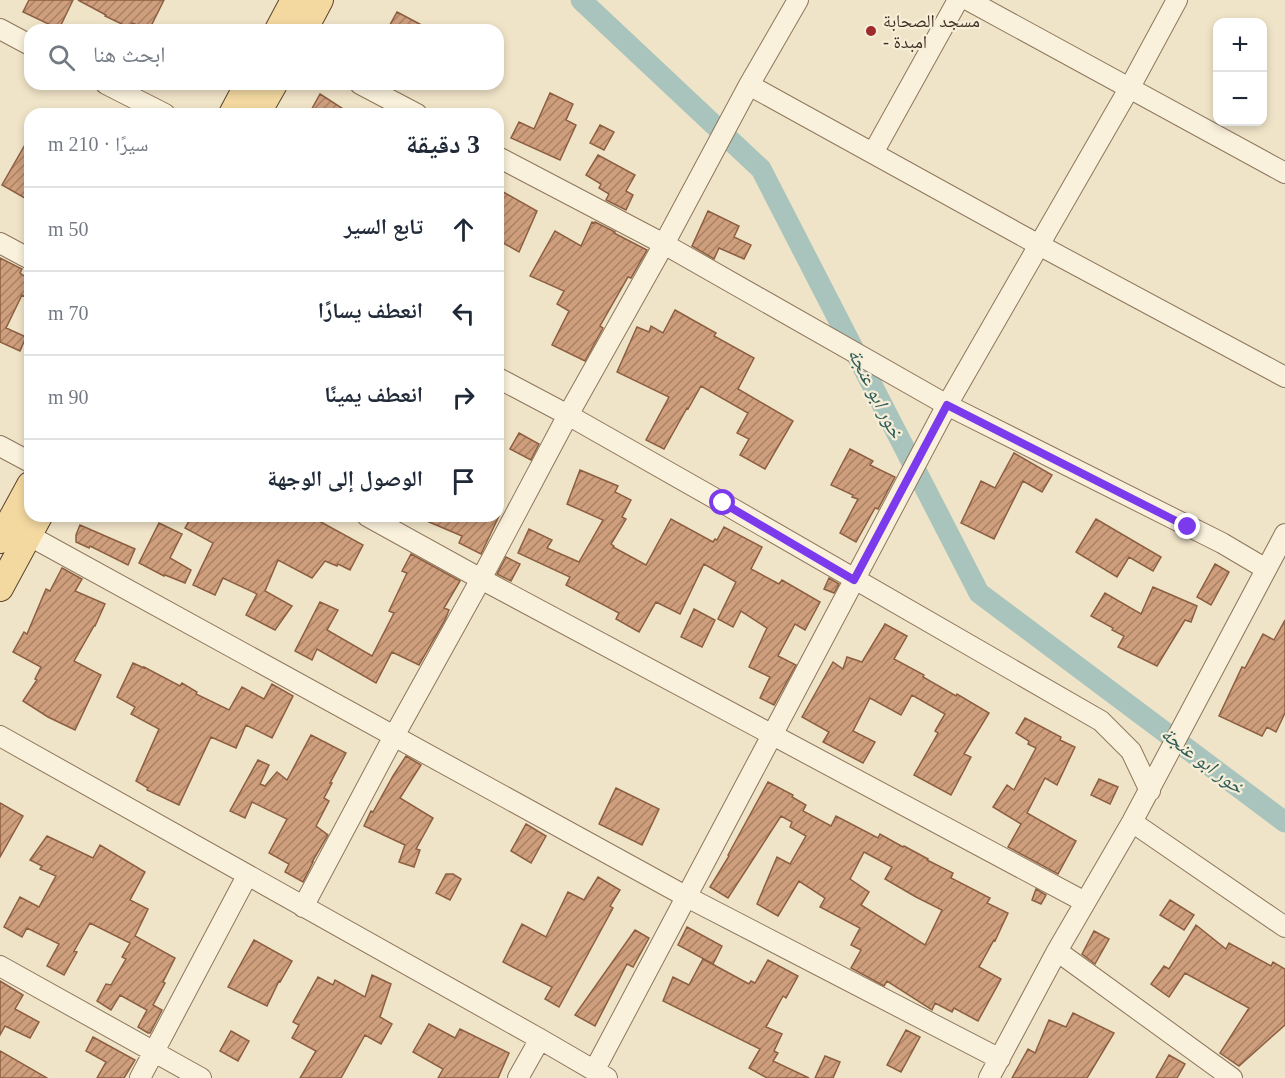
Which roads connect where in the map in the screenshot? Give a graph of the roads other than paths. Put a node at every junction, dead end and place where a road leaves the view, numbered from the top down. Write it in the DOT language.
graph roads {
  1 [pos="294,0"];
  2 [pos="320,0"];
  3 [pos="798,0"];
  4 [pos="958,0"];
  5 [pos="968,0"];
  6 [pos="1177,0"];
  7 [pos="281,24"];
  8 [pos="307,24"];
  9 [pos="0,29"];
  10 [pos="24,42"];
  11 [pos="749,85"];
  12 [pos="1130,87"];
  13 [pos="118,90"];
  14 [pos="245,90"];
  15 [pos="271,90"];
  16 [pos="371,90"];
  17 [pos="153,108"];
  18 [pos="235,108"];
  19 [pos="261,108"];
  20 [pos="406,108"];
  21 [pos="873,153"];
  22 [pos="504,160"];
  23 [pos="1285,173"];
  24 [pos="0,243"];
  25 [pos="664,244"];
  26 [pos="1039,245"];
  27 [pos="24,256"];
  28 [pos="1285,377"];
  29 [pos="504,381"];
  30 [pos="947,405"];
  31 [pos="568,416"];
  32 [pos="0,446"];
  33 [pos="24,459"];
  34 [pos="24,495"];
  35 [pos="378,522"];
  36 [pos="33,525"];
  37 [pos="1285,534"];
  38 [pos="0,540"];
  39 [pos="1275,562"];
  40 [pos="481,579"];
  41 [pos="854,580"];
  42 [pos="0,588"];
  43 [pos="772,735"];
  44 [pos="0,736"];
  45 [pos="394,736"];
  46 [pos="1153,785"];
  47 [pos="1132,822"];
  48 [pos="247,876"];
  49 [pos="687,897"];
  50 [pos="1085,902"];
  51 [pos="303,907"];
  52 [pos="1285,927"];
  53 [pos="1057,951"];
  54 [pos="0,966"];
  55 [pos="540,1039"];
  56 [pos="155,1052"];
  57 [pos="995,1072"];
  58 [pos="600,1075"];
  59 [pos="140,1078"];
  60 [pos="201,1078"];
  61 [pos="518,1078"];
  62 [pos="1232,1078"];
  1 -- 7 [label="main road"];
  2 -- 8 [label="main road"];
  3 -- 11 [label="street"];
  4 -- 21 [label="street"];
  5 -- 12 [label="street"];
  6 -- 12 [label="street"];
  9 -- 10 [label="street"];
  11 -- 21 [label="street"];
  11 -- 25 [label="street"];
  12 -- 23 [label="street"];
  12 -- 26 [label="street"];
  13 -- 17 [label="street"];
  14 -- 18 [label="main road"];
  15 -- 19 [label="main road"];
  16 -- 20 [label="street"];
  21 -- 26 [label="street"];
  22 -- 25 [label="street"];
  24 -- 27 [label="street"];
  25 -- 30 [label="street"];
  25 -- 31 [label="street"];
  26 -- 28 [label="street"];
  26 -- 30 [label="street"];
  29 -- 31 [label="street"];
  30 -- 39 [label="street"];
  30 -- 41 [label="street"];
  31 -- 40 [label="street"];
  31 -- 41 [label="street"];
  32 -- 33 [label="street"];
  34 -- 38 [label="main road"];
  35 -- 40 [label="street"];
  36 -- 42 [label="main road"];
  36 -- 45 [label="street"];
  37 -- 39 [label="street"];
  39 -- 46 [label="street"];
  40 -- 43 [label="street"];
  40 -- 45 [label="street"];
  41 -- 43 [label="street"];
  41 -- 46 [label="street"];
  43 -- 49 [label="street"];
  43 -- 50 [label="street"];
  44 -- 48 [label="street"];
  45 -- 49 [label="street"];
  45 -- 51 [label="street"];
  46 -- 47 [label="street"];
  47 -- 50 [label="street"];
  47 -- 52 [label="street"];
  48 -- 51 [label="street"];
  48 -- 56 [label="street"];
  49 -- 57 [label="street"];
  49 -- 58 [label="street"];
  50 -- 53 [label="street"];
  51 -- 55 [label="street"];
  53 -- 57 [label="street"];
  53 -- 62 [label="street"];
  54 -- 56 [label="street"];
  55 -- 58 [label="street"];
  55 -- 61 [label="street"];
  56 -- 59 [label="street"];
  56 -- 60 [label="street"];
}
